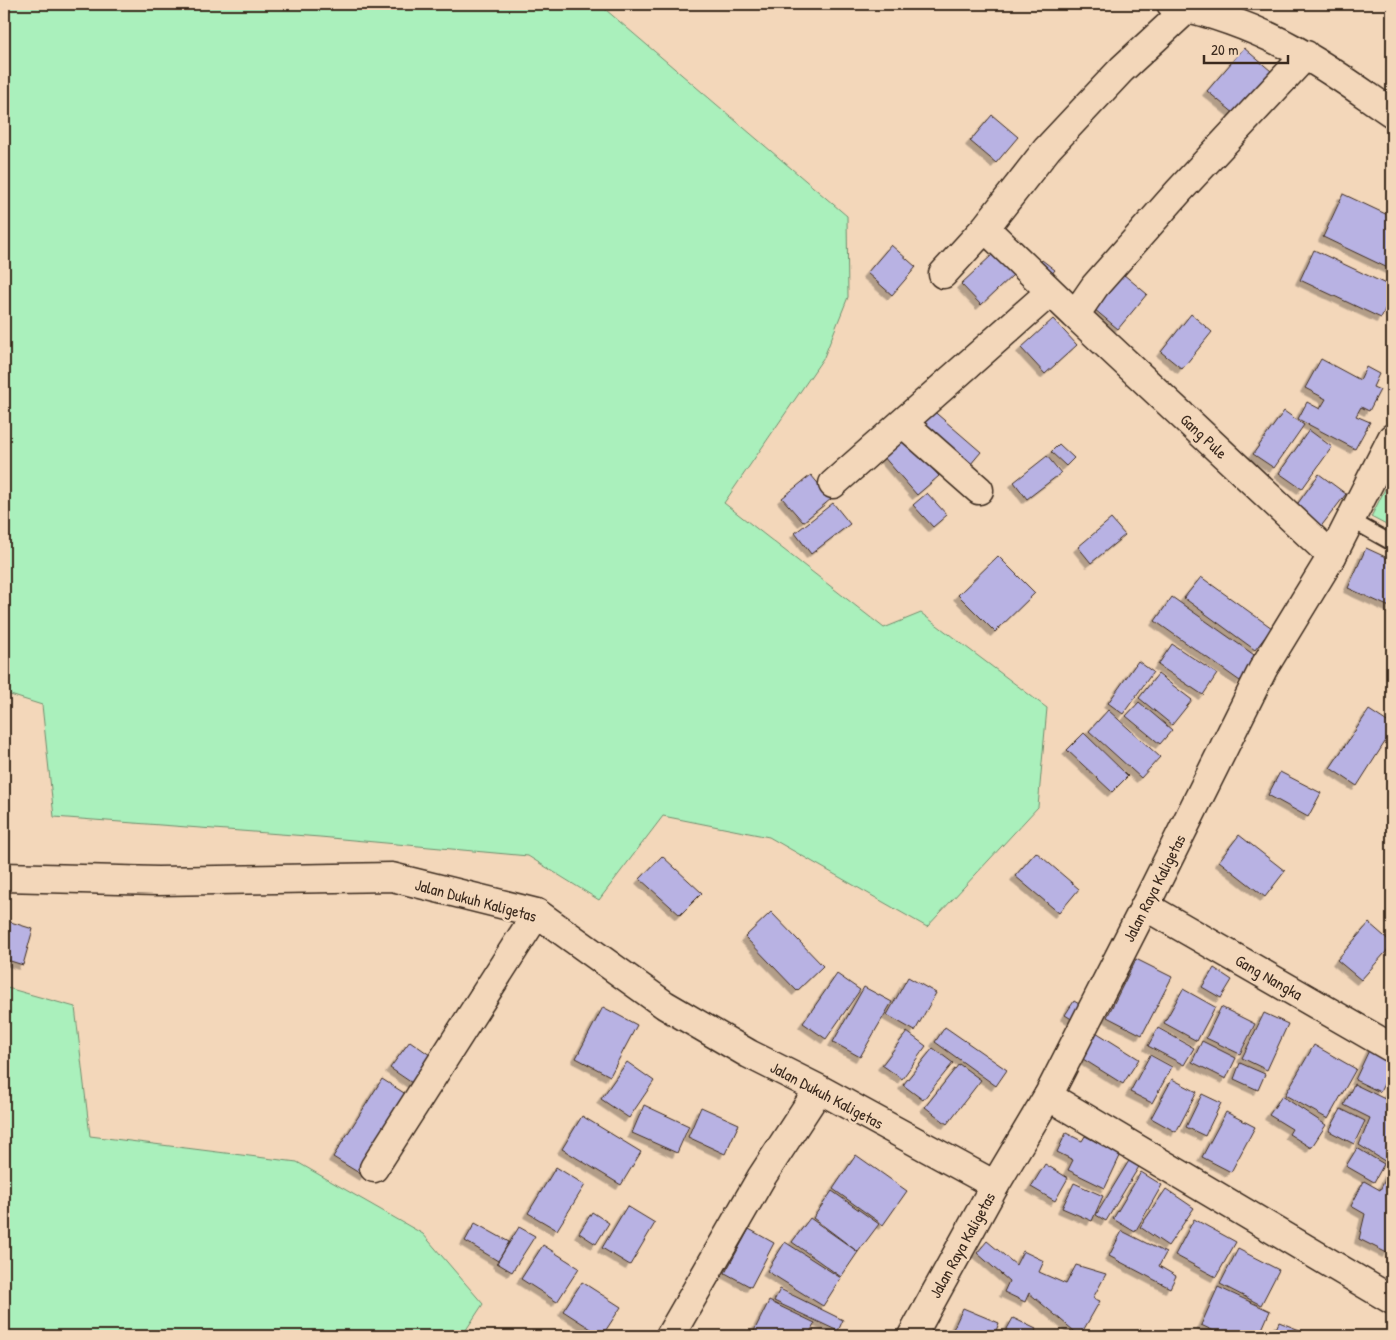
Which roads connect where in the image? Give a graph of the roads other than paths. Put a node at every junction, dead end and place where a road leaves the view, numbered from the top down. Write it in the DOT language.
graph roads {
  1 [pos="1178,6"];
  2 [pos="1306,56"];
  3 [pos="1392,113"];
  4 [pos="985,228"];
  5 [pos="943,274"];
  6 [pos="1050,292"];
  7 [pos="1075,315"];
  8 [pos="902,423"];
  9 [pos="1392,438"];
  10 [pos="833,484"];
  11 [pos="979,490"];
  12 [pos="1351,520"];
  13 [pos="1392,543"];
  14 [pos="1332,556"];
  15 [pos="4,877"];
  16 [pos="1146,906"];
  17 [pos="537,913"];
  18 [pos="1392,1048"];
  19 [pos="819,1089"];
  20 [pos="1048,1096"];
  21 [pos="374,1168"];
  22 [pos="995,1185"];
  23 [pos="1392,1300"];
  24 [pos="670,1336"];
  25 [pos="912,1336"];
  1 -- 2 [label="street"];
  1 -- 4 [label="street"];
  2 -- 3 [label="street"];
  2 -- 7 [label="street"];
  4 -- 5 [label="street"];
  4 -- 6 [label="street, Gang Pule"];
  6 -- 7 [label="street, Gang Pule"];
  6 -- 8 [label="street"];
  7 -- 14 [label="street, Gang Pule"];
  8 -- 10 [label="street"];
  8 -- 11 [label="street"];
  9 -- 12 [label="street, Jalan Raya Kaligetas"];
  12 -- 13 [label="lane"];
  12 -- 14 [label="street, Jalan Raya Kaligetas"];
  14 -- 16 [label="street, Jalan Raya Kaligetas"];
  15 -- 17 [label="street, Jalan Dukuh Kaligetas"];
  16 -- 18 [label="street, Gang Nangka"];
  16 -- 20 [label="street, Jalan Raya Kaligetas"];
  17 -- 19 [label="street, Jalan Dukuh Kaligetas"];
  17 -- 21 [label="street"];
  19 -- 22 [label="street, Jalan Dukuh Kaligetas"];
  19 -- 24 [label="street"];
  20 -- 22 [label="street, Jalan Raya Kaligetas"];
  20 -- 23 [label="street"];
  22 -- 25 [label="street, Jalan Raya Kaligetas"];
}
